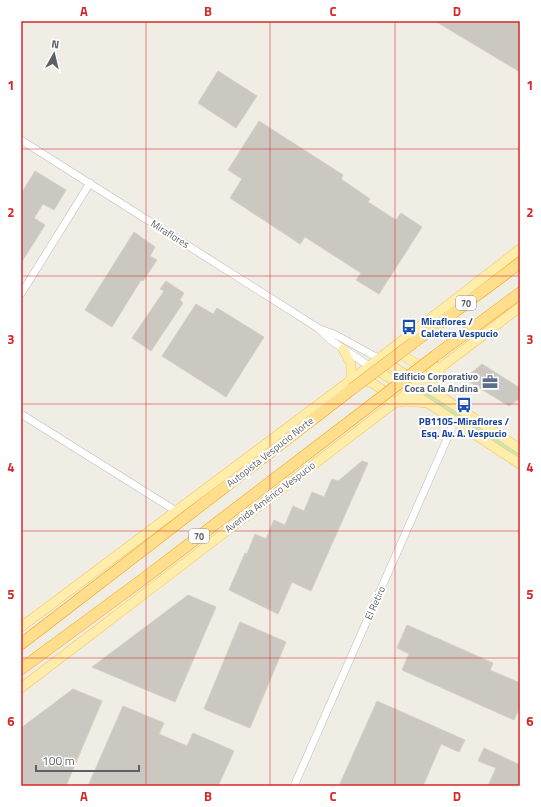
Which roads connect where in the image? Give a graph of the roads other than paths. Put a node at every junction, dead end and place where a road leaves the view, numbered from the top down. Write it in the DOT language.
graph roads {
  1 [pos="21,140"];
  2 [pos="90,183"];
  3 [pos="520,249"];
  4 [pos="520,263"];
  5 [pos="520,292"];
  6 [pos="21,294"];
  7 [pos="520,307"];
  8 [pos="318,328"];
  9 [pos="397,343"];
  10 [pos="343,349"];
  11 [pos="378,358"];
  12 [pos="369,366"];
  13 [pos="440,367"];
  14 [pos="419,383"];
  15 [pos="352,384"];
  16 [pos="409,390"];
  17 [pos="442,397"];
  18 [pos="392,403"];
  19 [pos="430,403"];
  20 [pos="21,414"];
  21 [pos="455,421"];
  22 [pos="520,449"];
  23 [pos="520,464"];
  24 [pos="176,511"];
  25 [pos="21,627"];
  26 [pos="21,644"];
  27 [pos="21,669"];
  28 [pos="21,688"];
  29 [pos="294,786"];
  1 -- 2 [label="street, Miraflores"];
  2 -- 6 [label="street"];
  2 -- 8 [label="street, Miraflores"];
  3 -- 9 [label="main road"];
  4 -- 15 [label="highway, Autopista Vespucio Norte / 70, bridge"];
  5 -- 27 [label="highway, 70, bridge"];
  7 -- 13 [label="main road, Avenida Américo Vespucio"];
  8 -- 10 [label="street, Miraflores"];
  8 -- 11 [label="street, Miraflores"];
  9 -- 11 [label="main road"];
  9 -- 13 [label="main road"];
  10 -- 12 [label="street, Miraflores"];
  10 -- 15 [label="main road"];
  11 -- 12 [label="main road"];
  11 -- 14 [label="main road, Miraflores"];
  12 -- 15 [label="main road"];
  12 -- 16 [label="main road, Miraflores"];
  13 -- 14 [label="main road, Avenida Américo Vespucio"];
  13 -- 17 [label="main road"];
  14 -- 16 [label="main road, Avenida Américo Vespucio"];
  14 -- 17 [label="main road, Miraflores"];
  15 -- 18 [label="main road"];
  15 -- 24 [label="main road"];
  15 -- 26 [label="highway, Autopista Vespucio Norte / 70"];
  16 -- 18 [label="main road, Avenida Américo Vespucio"];
  16 -- 19 [label="main road, Miraflores"];
  17 -- 22 [label="main road, Miraflores"];
  18 -- 19 [label="main road"];
  18 -- 28 [label="main road, Avenida Américo Vespucio"];
  19 -- 21 [label="main road, Miraflores"];
  20 -- 24 [label="street"];
  21 -- 23 [label="main road, Miraflores"];
  21 -- 29 [label="street, El Retiro"];
  24 -- 25 [label="main road"];
}
